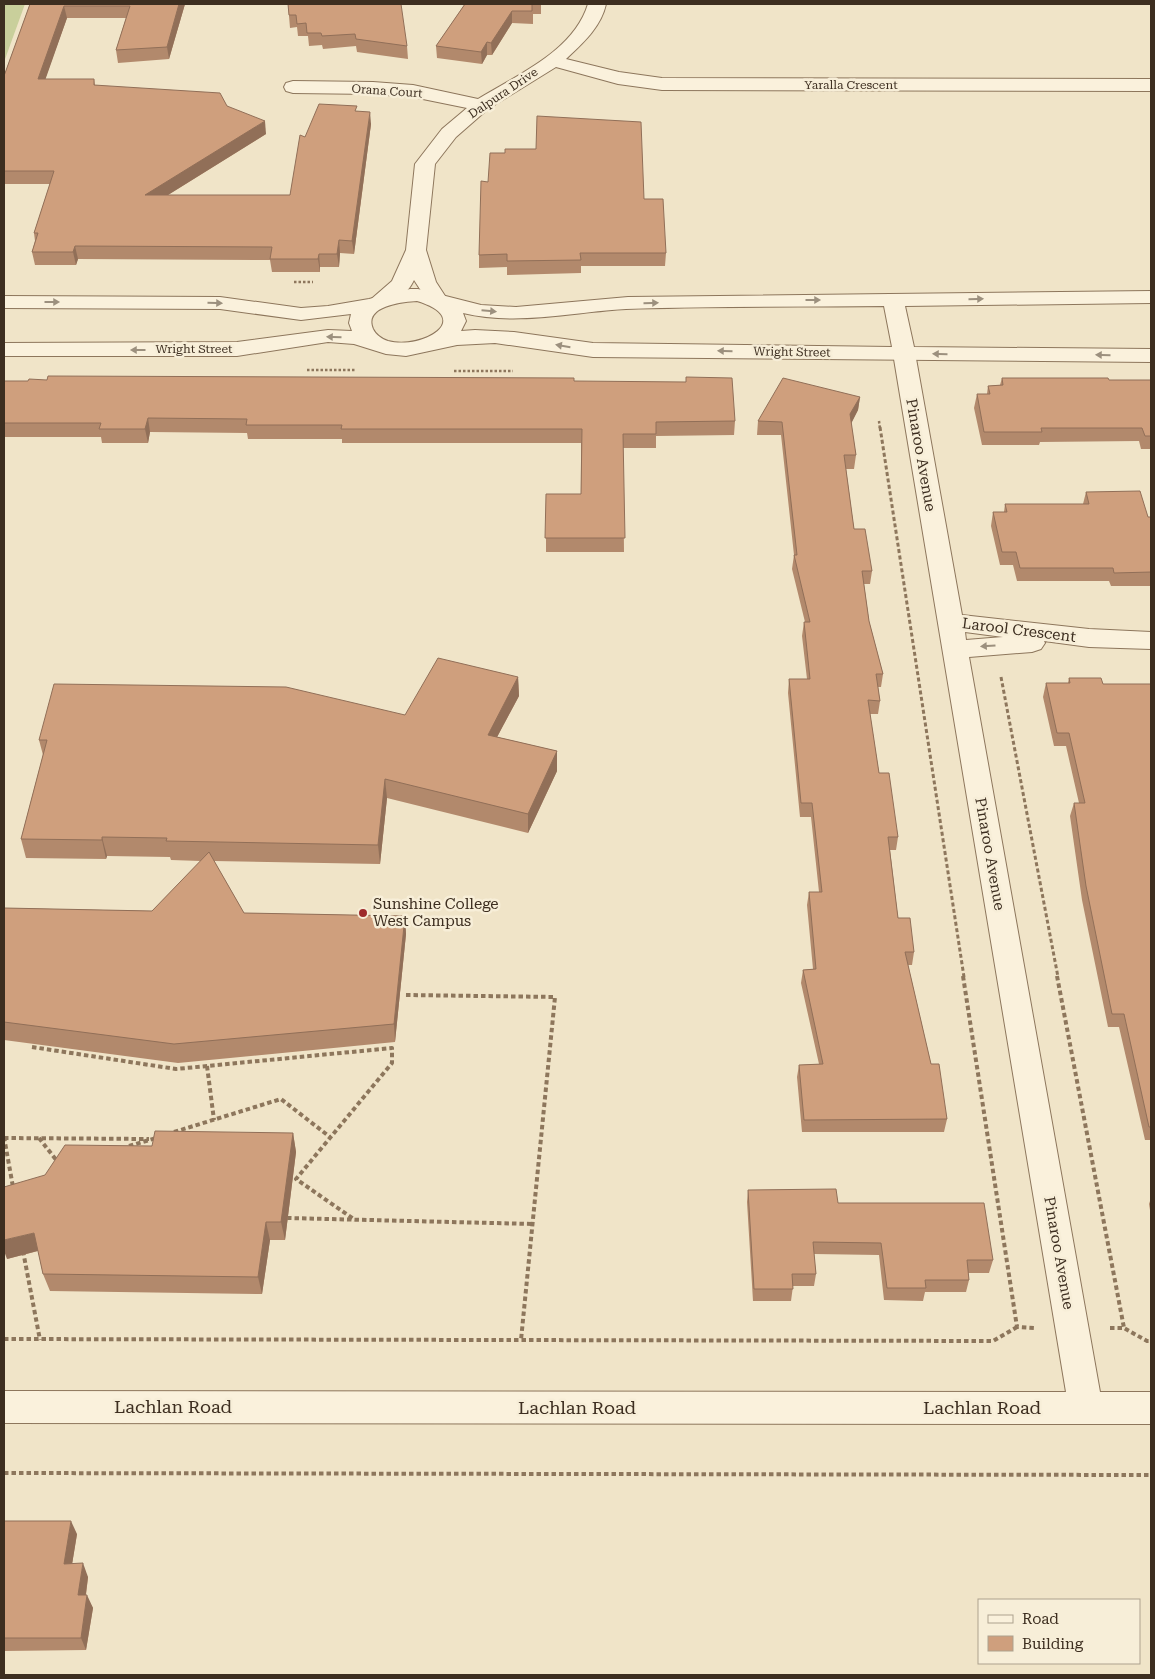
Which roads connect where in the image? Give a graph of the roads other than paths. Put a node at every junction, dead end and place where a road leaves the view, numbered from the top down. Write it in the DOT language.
graph roads {
  1 [pos="597,4"];
  2 [pos="553,61"];
  3 [pos="1151,85"];
  4 [pos="293,87"];
  5 [pos="481,105"];
  6 [pos="416,250"];
  7 [pos="1151,297"];
  8 [pos="438,300"];
  9 [pos="893,300"];
  10 [pos="4,302"];
  11 [pos="378,302"];
  12 [pos="436,344"];
  13 [pos="382,346"];
  14 [pos="4,350"];
  15 [pos="904,353"];
  16 [pos="1151,356"];
  17 [pos="952,635"];
  18 [pos="1089,638"];
  19 [pos="1151,640"];
  20 [pos="4,1407"];
  21 [pos="1086,1408"];
  22 [pos="1151,1408"];
  1 -- 2 [label="street, Dalpura Drive"];
  2 -- 3 [label="street, Yaralla Crescent"];
  2 -- 5 [label="street, Dalpura Drive"];
  4 -- 5 [label="street, Orana Court"];
  5 -- 6 [label="street, Dalpura Drive"];
  6 -- 8 [label="street, Dalpura Drive"];
  6 -- 11 [label="street, Dalpura Drive"];
  9 -- 7 [label="street, one-way"];
  8 -- 9 [label="street, one-way"];
  8 -- 11 [label="street"];
  8 -- 12 [label="street"];
  9 -- 15 [label="street, Pinaroo Avenue"];
  10 -- 11 [label="street, one-way"];
  11 -- 13 [label="street"];
  12 -- 13 [label="street"];
  15 -- 12 [label="street, Wright Street, one-way"];
  13 -- 14 [label="street, Wright Street, one-way"];
  16 -- 15 [label="street, Wright Street, one-way"];
  15 -- 17 [label="street, Pinaroo Avenue"];
  17 -- 18 [label="street, Larool Crescent"];
  18 -- 17 [label="street, Larool Crescent, one-way"];
  17 -- 21 [label="street, Pinaroo Avenue"];
  18 -- 19 [label="street, Larool Crescent"];
  20 -- 21 [label="street, Lachlan Road"];
  21 -- 22 [label="street, Lachlan Road"];
}
